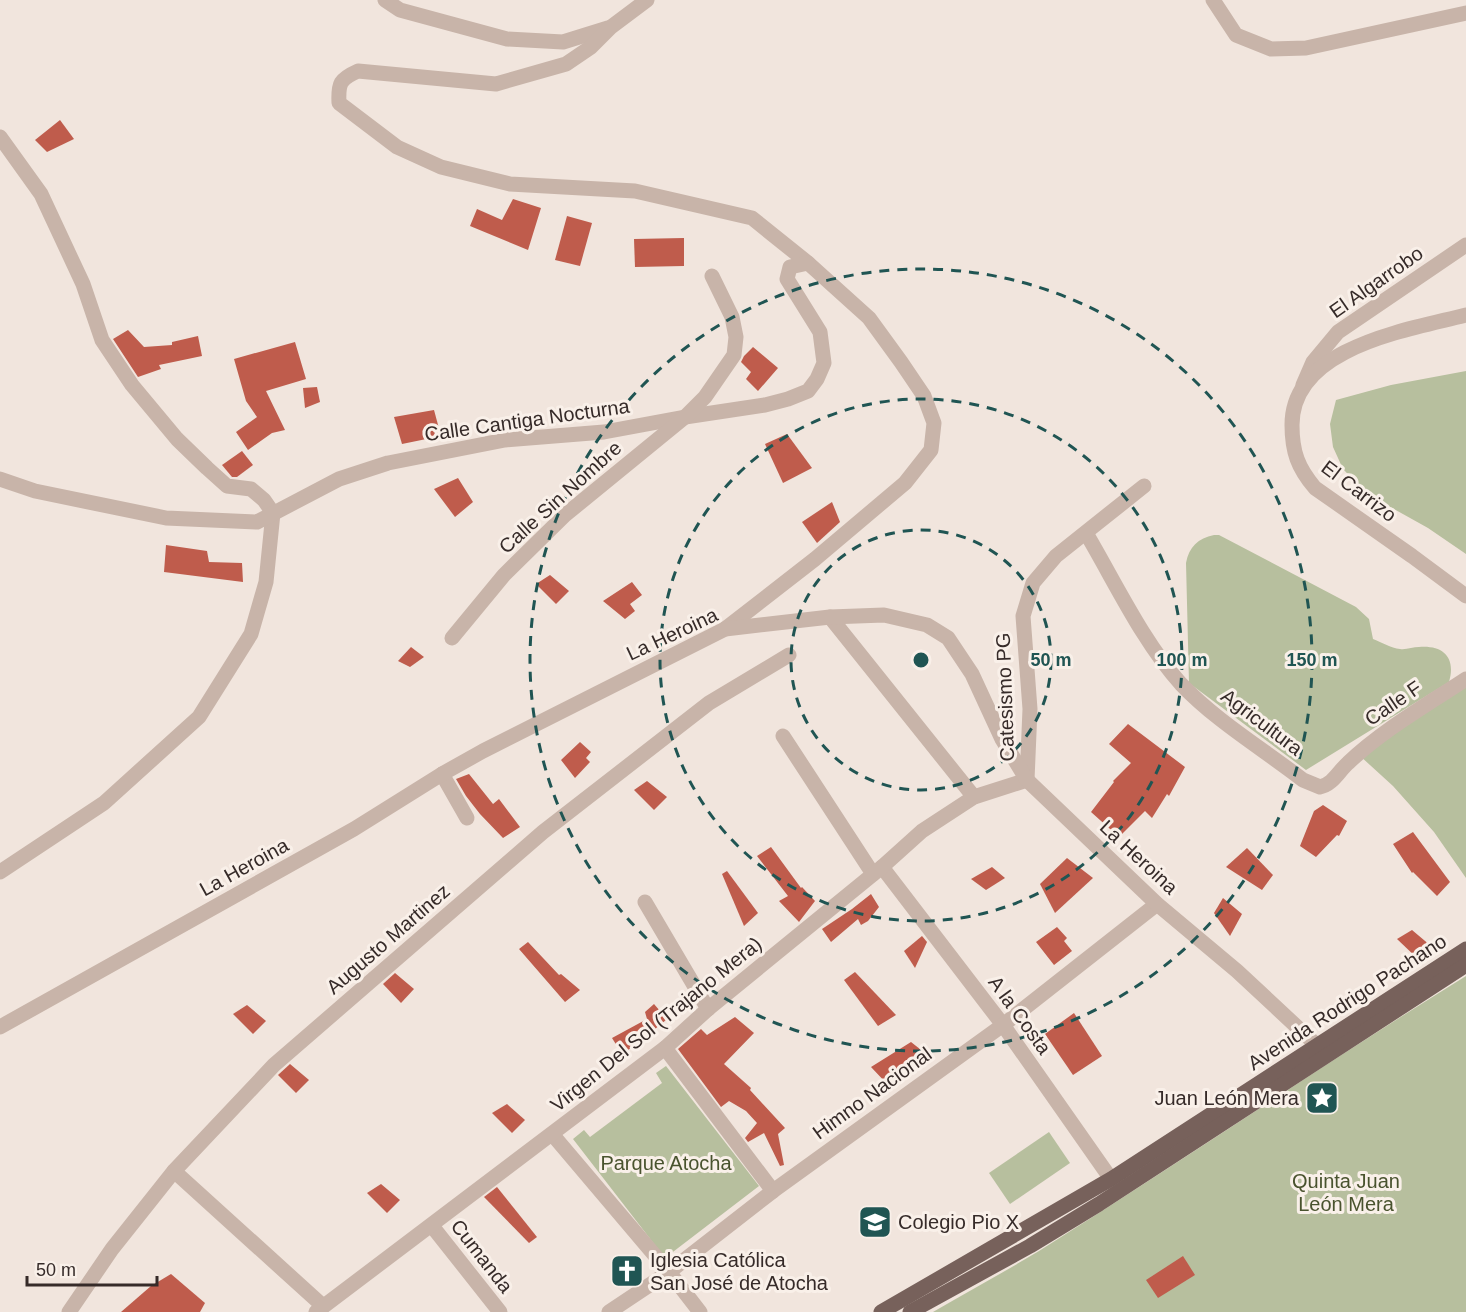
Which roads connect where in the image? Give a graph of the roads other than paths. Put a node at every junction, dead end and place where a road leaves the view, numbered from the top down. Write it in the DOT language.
graph roads {
  1 [pos="385,0"];
  2 [pos="646,0"];
  3 [pos="1213,0"];
  4 [pos="1466,13"];
  5 [pos="611,27"];
  6 [pos="0,137"];
  7 [pos="1466,245"];
  8 [pos="808,263"];
  9 [pos="712,276"];
  10 [pos="1466,315"];
  11 [pos="1299,392"];
  12 [pos="685,417"];
  13 [pos="0,480"];
  14 [pos="1144,486"];
  15 [pos="273,513"];
  16 [pos="1086,533"];
  17 [pos="1466,596"];
  18 [pos="830,617"];
  19 [pos="725,630"];
  20 [pos="452,638"];
  21 [pos="789,656"];
  22 [pos="1466,679"];
  23 [pos="783,736"];
  24 [pos="1346,765"];
  25 [pos="442,774"];
  26 [pos="1027,780"];
  27 [pos="974,797"];
  28 [pos="467,818"];
  29 [pos="878,870"];
  30 [pos="0,872"];
  31 [pos="645,902"];
  32 [pos="1157,904"];
  33 [pos="1466,950"];
  34 [pos="1466,965"];
  35 [pos="708,1009"];
  36 [pos="1003,1025"];
  37 [pos="0,1027"];
  38 [pos="666,1048"];
  39 [pos="1322,1050"];
  40 [pos="552,1134"];
  41 [pos="174,1171"];
  42 [pos="1115,1185"];
  43 [pos="773,1191"];
  44 [pos="432,1226"];
  45 [pos="669,1272"];
  46 [pos="320,1309"];
  47 [pos="69,1312"];
  48 [pos="500,1312"];
  49 [pos="609,1312"];
  50 [pos="700,1312"];
  51 [pos="881,1312"];
  52 [pos="910,1312"];
  1 -- 5 [label="street"];
  2 -- 5 [label="street"];
  3 -- 4 [label="street"];
  5 -- 8 [label="street"];
  6 -- 15 [label="street"];
  7 -- 11 [label="street, El Algarrobo"];
  8 -- 12 [label="street, Calle Cantiga Nocturna"];
  8 -- 19 [label="street"];
  9 -- 12 [label="street, Calle Sin Nombre"];
  10 -- 11 [label="street, El Carrizo"];
  11 -- 17 [label="street, El Carrizo"];
  12 -- 15 [label="street, Calle Cantiga Nocturna"];
  12 -- 20 [label="street, Calle Sin Nombre"];
  13 -- 15 [label="street, Calle Cantiga Nocturna"];
  14 -- 16 [label="street, Catesismo PG"];
  15 -- 30 [label="street"];
  16 -- 24 [label="street, Agricultura"];
  16 -- 26 [label="street, Catesismo PG"];
  18 -- 19 [label="street, La Heroina"];
  18 -- 26 [label="street, La Heroina"];
  18 -- 27 [label="street"];
  19 -- 25 [label="street, La Heroina"];
  21 -- 41 [label="street, Augusto Martinez"];
  22 -- 24 [label="street, Calle F"];
  23 -- 29 [label="street, A la Costa"];
  25 -- 28 [label="street"];
  25 -- 37 [label="street, La Heroina"];
  26 -- 27 [label="street, Virgen Del Sol (Trajano Mera)"];
  26 -- 32 [label="street, La Heroina"];
  27 -- 29 [label="street, Virgen Del Sol (Trajano Mera)"];
  29 -- 35 [label="street, Virgen Del Sol (Trajano Mera)"];
  29 -- 36 [label="street, A la Costa"];
  31 -- 35 [label="street"];
  32 -- 36 [label="street, Himno Nacional"];
  32 -- 39 [label="street, La Heroina"];
  33 -- 39 [label="main road, Avenida Rodrigo Pachano"];
  34 -- 39 [label="main road, Avenida Rodrigo Pachano"];
  35 -- 38 [label="street, Virgen Del Sol (Trajano Mera)"];
  36 -- 42 [label="street, A la Costa"];
  36 -- 43 [label="street, Himno Nacional"];
  38 -- 40 [label="street, Virgen Del Sol (Trajano Mera)"];
  38 -- 43 [label="street"];
  39 -- 42 [label="main road, Avenida Rodrigo Pachano"];
  40 -- 44 [label="street, Virgen Del Sol (Trajano Mera)"];
  40 -- 45 [label="street"];
  41 -- 46 [label="street"];
  41 -- 47 [label="street, Augusto Martinez"];
  42 -- 51 [label="main road, Avenida Rodrigo Pachano"];
  42 -- 52 [label="main road, Avenida Rodrigo Pachano"];
  43 -- 45 [label="street, Himno Nacional"];
  44 -- 46 [label="street, Virgen Del Sol (Trajano Mera)"];
  44 -- 48 [label="street, Cumanda"];
  45 -- 49 [label="street, Himno Nacional"];
  45 -- 50 [label="street"];
}
